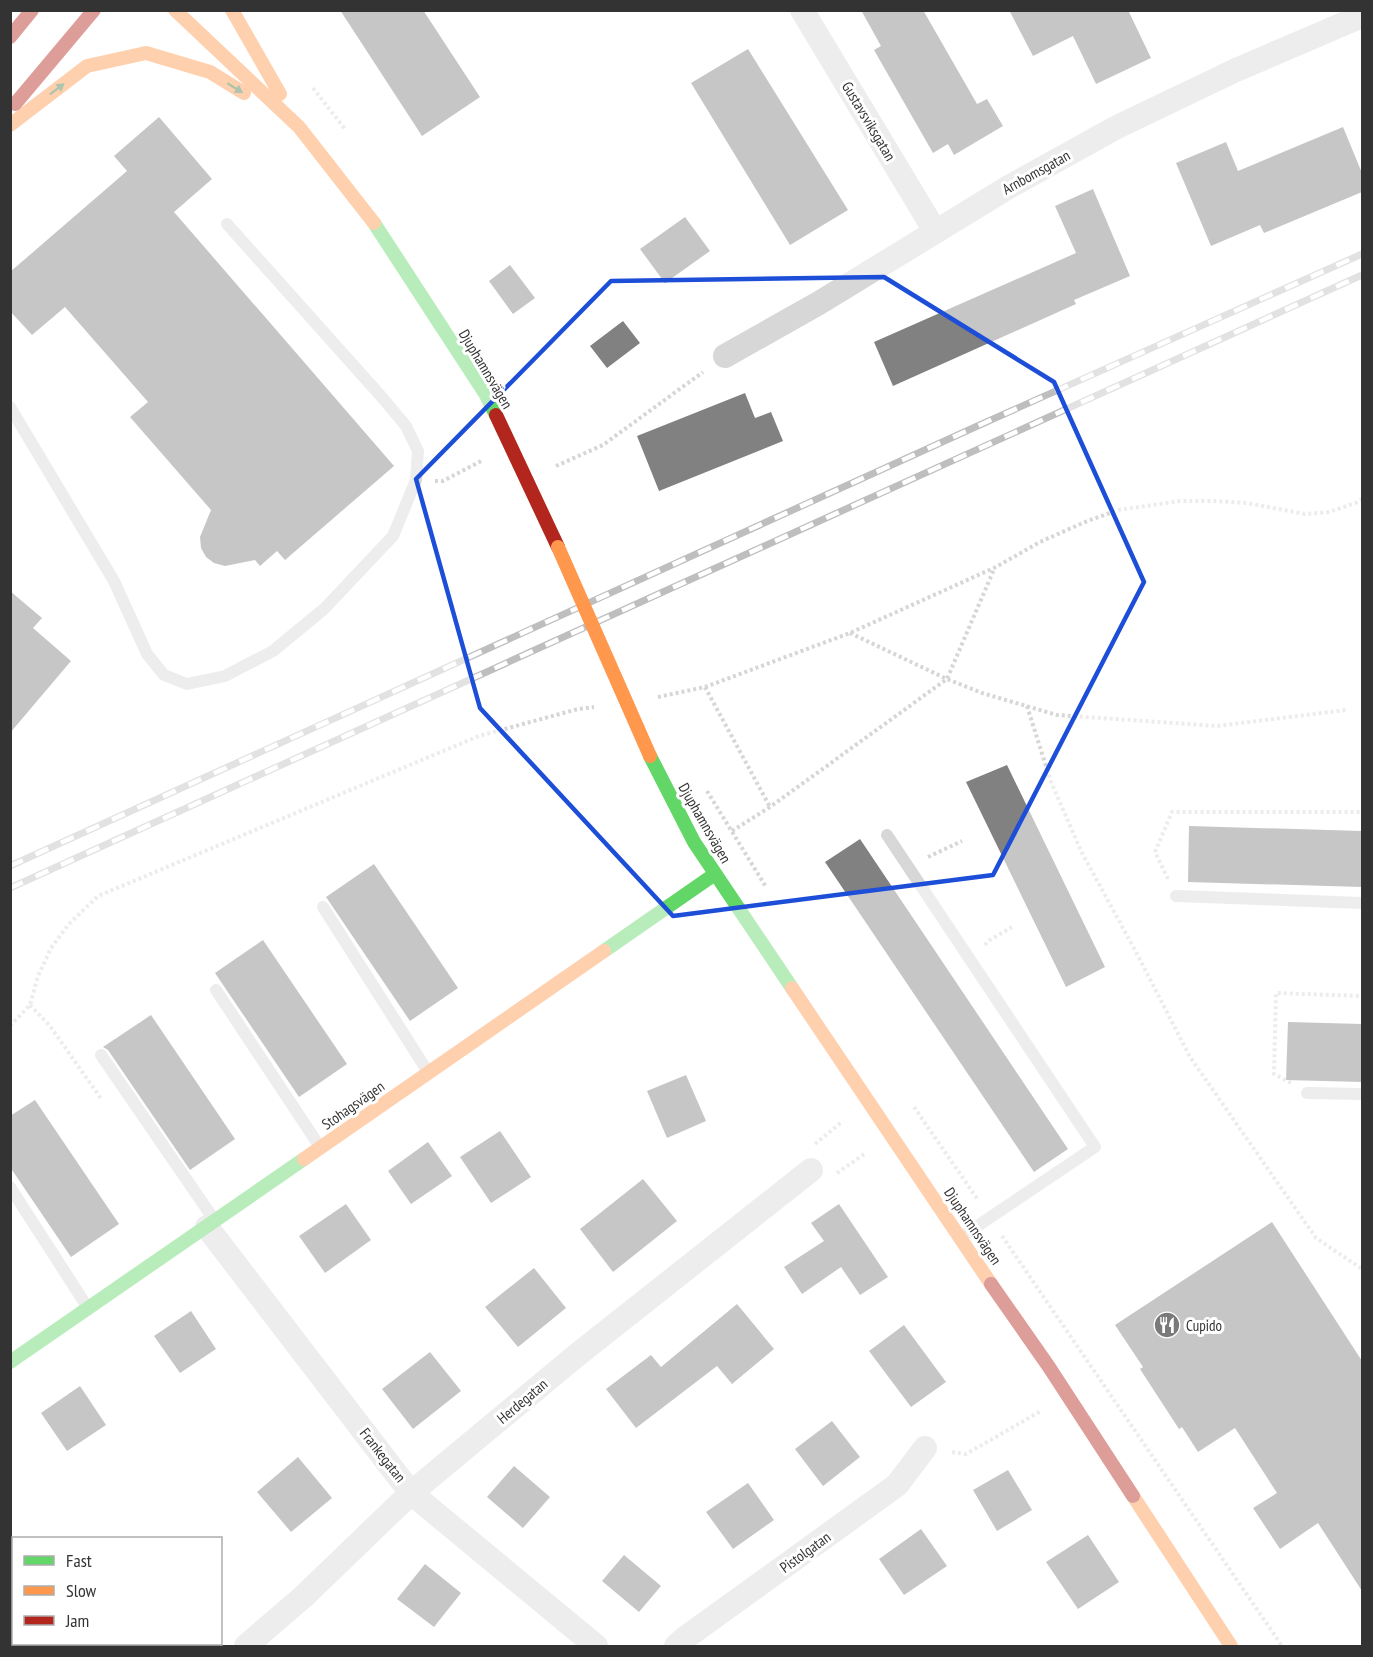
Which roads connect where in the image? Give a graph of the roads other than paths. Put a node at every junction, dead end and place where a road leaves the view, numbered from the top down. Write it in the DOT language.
graph roads {
  1 [pos="32,10"];
  2 [pos="93,10"];
  3 [pos="176,10"];
  4 [pos="232,10"];
  5 [pos="802,10"];
  6 [pos="1362,16"];
  7 [pos="10,37"];
  8 [pos="10,110"];
  9 [pos="10,125"];
  10 [pos="299,127"];
  11 [pos="227,224"];
  12 [pos="935,231"];
  13 [pos="725,356"];
  14 [pos="10,407"];
  15 [pos="888,835"];
  16 [pos="715,874"];
  17 [pos="1176,896"];
  18 [pos="1362,903"];
  19 [pos="323,907"];
  20 [pos="216,990"];
  21 [pos="101,1055"];
  22 [pos="428,1073"];
  23 [pos="1307,1093"];
  24 [pos="1362,1094"];
  25 [pos="321,1148"];
  26 [pos="811,1170"];
  27 [pos="10,1186"];
  28 [pos="212,1225"];
  29 [pos="960,1238"];
  30 [pos="89,1309"];
  31 [pos="10,1362"];
  32 [pos="925,1448"];
  33 [pos="411,1492"];
  34 [pos="246,1647"];
  35 [pos="596,1647"];
  36 [pos="676,1647"];
  37 [pos="1231,1647"];
  1 -- 7 [label="street"];
  2 -- 8 [label="street"];
  3 -- 10 [label="street, Djuphamnsvägen"];
  4 -- 10 [label="street"];
  5 -- 12 [label="street, Gustavsviksgatan"];
  6 -- 12 [label="street, Arnbomsgatan"];
  9 -- 10 [label="street, one-way"];
  10 -- 16 [label="street, Djuphamnsvägen, bridge"];
  11 -- 14 [label="lane"];
  12 -- 13 [label="street, Arnbomsgatan"];
  15 -- 29 [label="lane"];
  16 -- 22 [label="street, Stohagsvägen"];
  16 -- 29 [label="street, Djuphamnsvägen"];
  17 -- 18 [label="lane"];
  19 -- 22 [label="lane"];
  20 -- 25 [label="lane"];
  21 -- 28 [label="lane"];
  22 -- 25 [label="street, Stohagsvägen"];
  23 -- 24 [label="lane"];
  25 -- 28 [label="street, Stohagsvägen"];
  26 -- 33 [label="street, Herdegatan"];
  27 -- 30 [label="lane"];
  28 -- 30 [label="street, Stohagsvägen"];
  28 -- 33 [label="street, Frankegatan"];
  29 -- 37 [label="street, Djuphamnsvägen"];
  30 -- 31 [label="street, Stohagsvägen"];
  32 -- 36 [label="street, Pistolgatan"];
  33 -- 34 [label="street, Herdegatan"];
  33 -- 35 [label="street, Frankegatan"];
}
